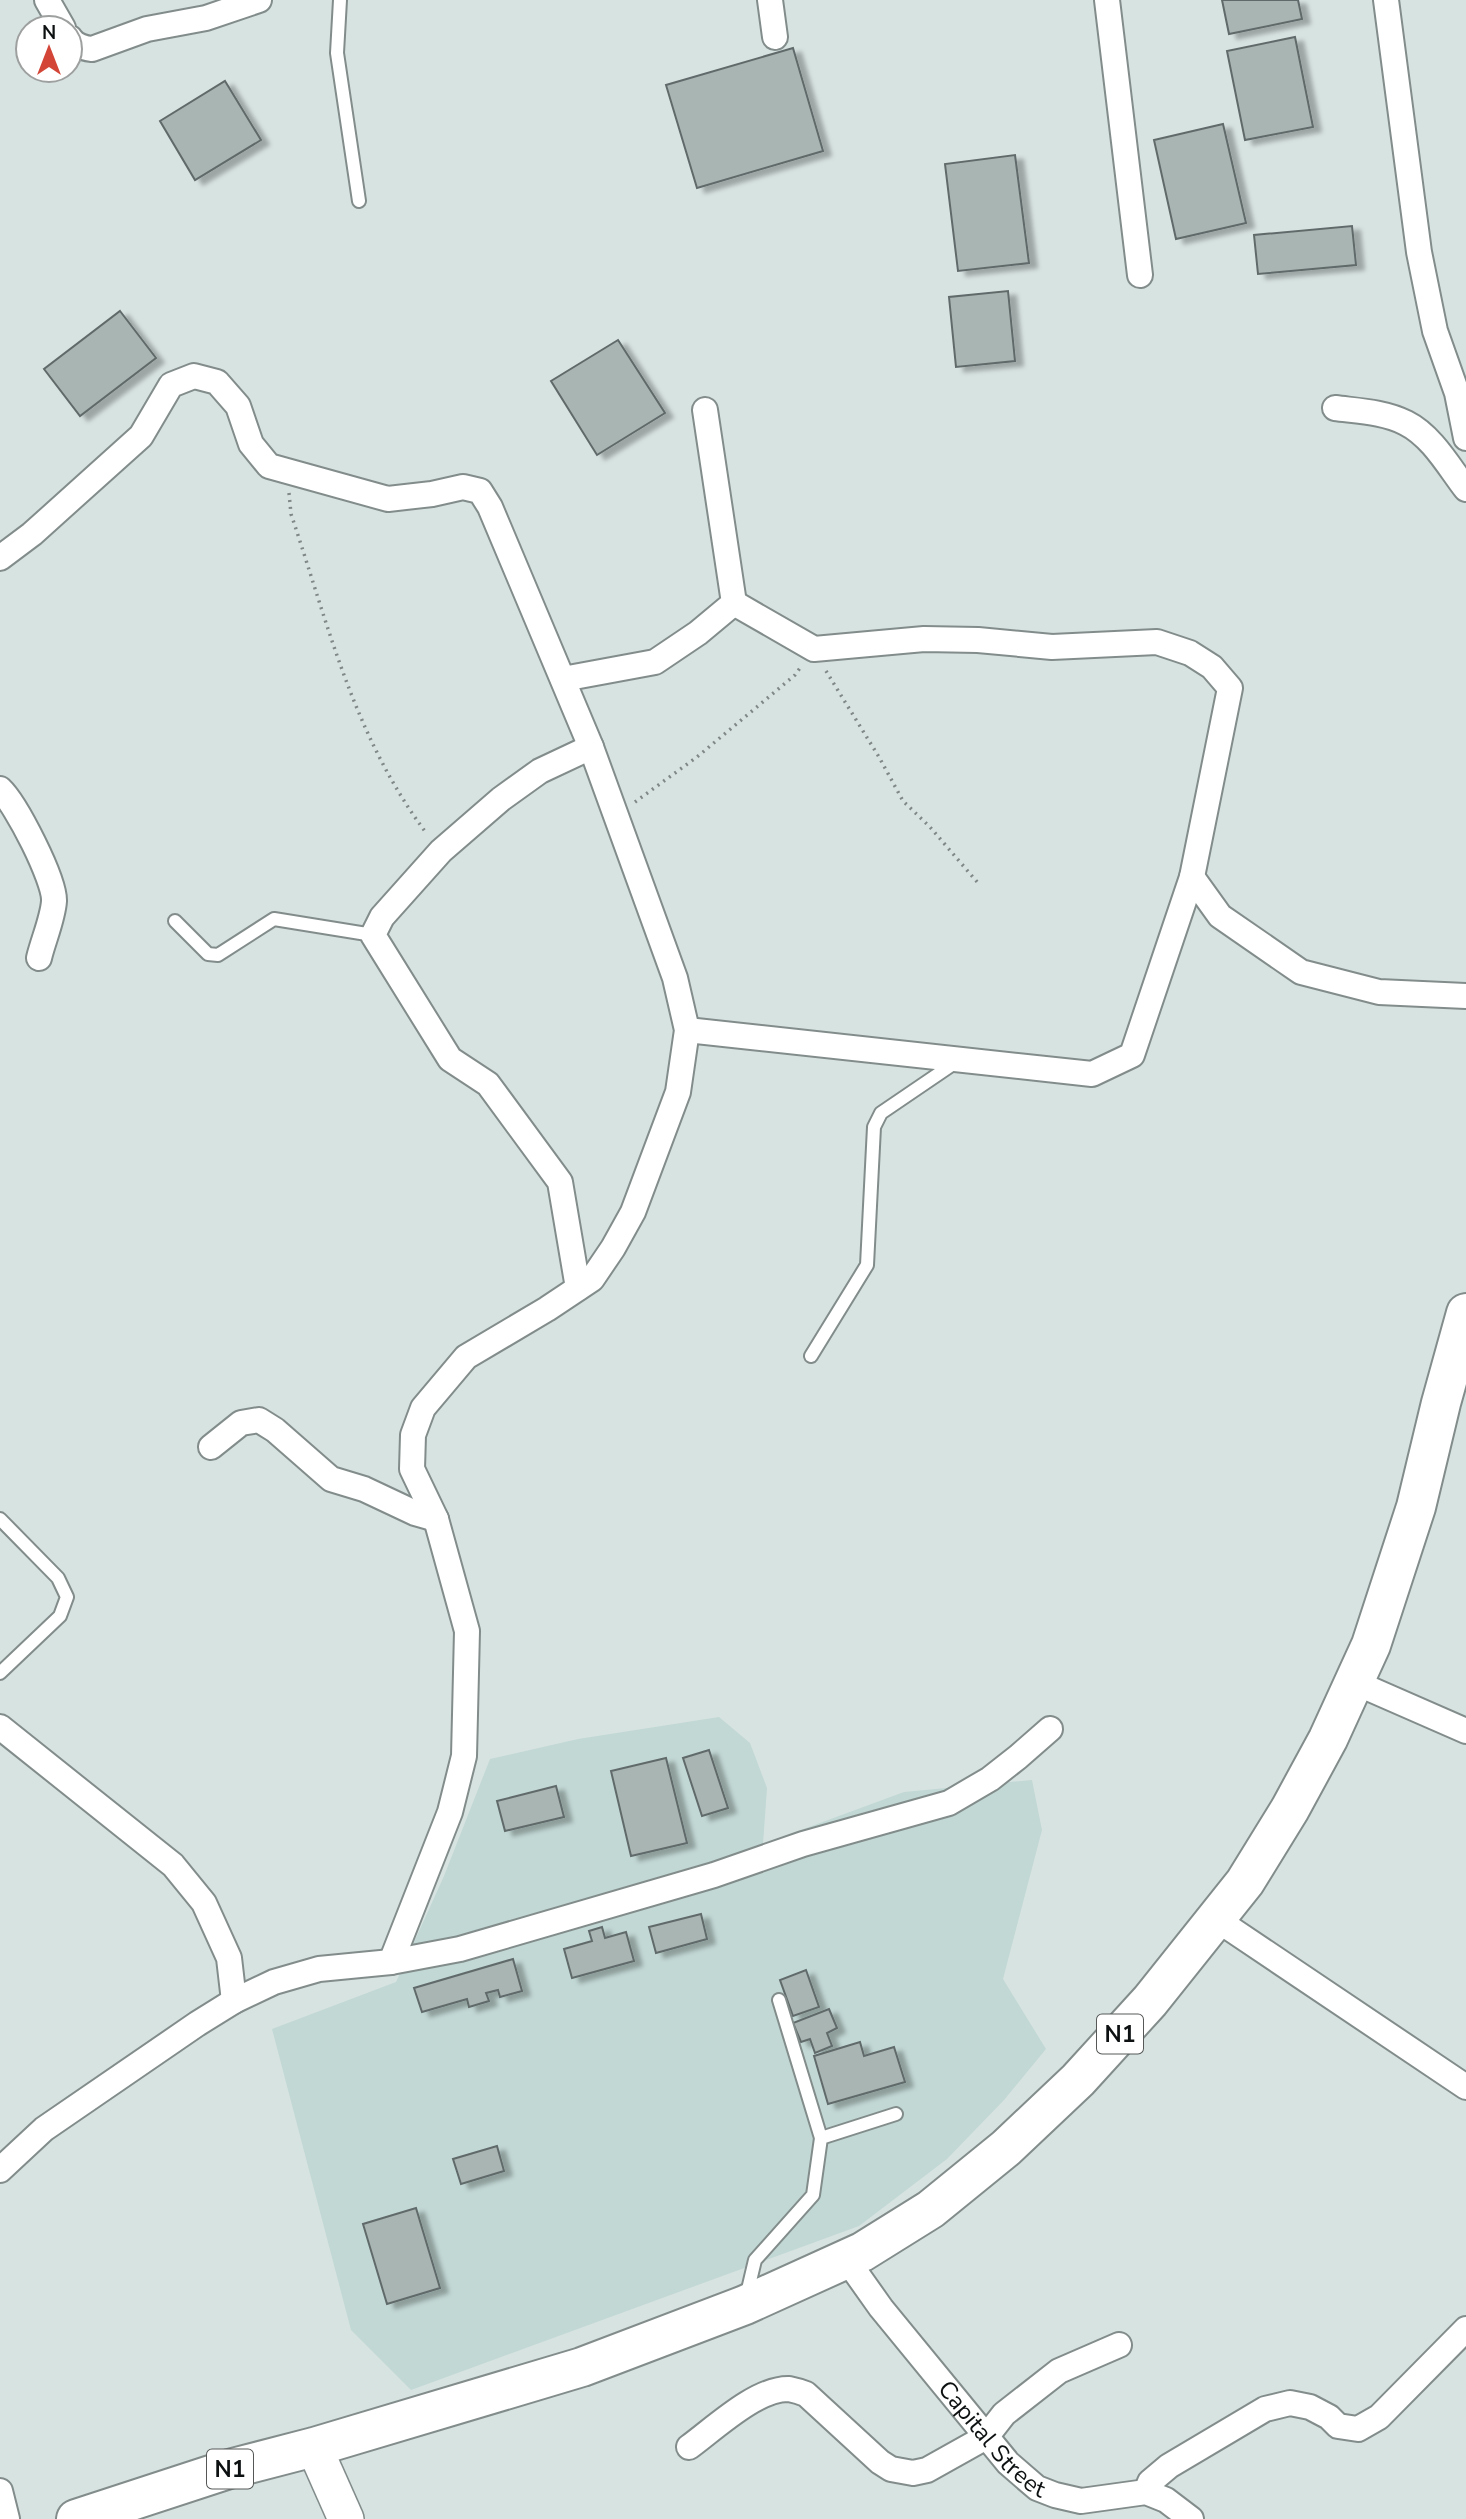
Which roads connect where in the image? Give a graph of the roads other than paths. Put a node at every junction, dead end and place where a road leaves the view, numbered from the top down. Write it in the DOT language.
graph roads {
  1 [pos="260,0"];
  2 [pos="340,0"];
  3 [pos="770,0"];
  4 [pos="1107,0"];
  5 [pos="1386,0"];
  6 [pos="775,37"];
  7 [pos="84,46"];
  8 [pos="359,201"];
  9 [pos="1140,275"];
  10 [pos="1335,408"];
  11 [pos="705,410"];
  12 [pos="1466,438"];
  13 [pos="1466,489"];
  14 [pos="0,558"];
  15 [pos="734,603"];
  16 [pos="563,679"];
  17 [pos="591,747"];
  18 [pos="0,789"];
  19 [pos="1192,877"];
  20 [pos="175,921"];
  21 [pos="373,935"];
  22 [pos="38,958"];
  23 [pos="1466,996"];
  24 [pos="687,1030"];
  25 [pos="959,1060"];
  26 [pos="578,1288"];
  27 [pos="1466,1313"];
  28 [pos="811,1356"];
  29 [pos="211,1447"];
  30 [pos="0,1519"];
  31 [pos="436,1519"];
  32 [pos="0,1673"];
  33 [pos="1354,1682"];
  34 [pos="0,1727"];
  35 [pos="1050,1729"];
  36 [pos="1466,1731"];
  37 [pos="1216,1919"];
  38 [pos="391,1962"];
  39 [pos="779,2000"];
  40 [pos="234,2001"];
  41 [pos="1466,2087"];
  42 [pos="896,2114"];
  43 [pos="821,2138"];
  44 [pos="0,2170"];
  45 [pos="847,2260"];
  46 [pos="745,2305"];
  47 [pos="1466,2329"];
  48 [pos="1119,2345"];
  49 [pos="986,2437"];
  50 [pos="314,2447"];
  51 [pos="690,2447"];
  52 [pos="0,2491"];
  53 [pos="1146,2492"];
  54 [pos="7,2519"];
  55 [pos="76,2519"];
  56 [pos="346,2519"];
  57 [pos="1191,2519"];
  1 -- 7 [label="street"];
  2 -- 8 [label="lane"];
  3 -- 6 [label="street"];
  4 -- 9 [label="street"];
  5 -- 12 [label="street"];
  10 -- 13 [label="street"];
  11 -- 15 [label="street"];
  14 -- 16 [label="street"];
  15 -- 16 [label="street"];
  15 -- 19 [label="street"];
  16 -- 17 [label="street"];
  17 -- 21 [label="street"];
  17 -- 24 [label="street"];
  18 -- 22 [label="street"];
  19 -- 23 [label="street"];
  19 -- 25 [label="street"];
  20 -- 21 [label="lane"];
  21 -- 26 [label="street"];
  24 -- 25 [label="street"];
  24 -- 26 [label="street"];
  25 -- 28 [label="lane"];
  26 -- 31 [label="street"];
  27 -- 33 [label="highway, N1"];
  29 -- 31 [label="street"];
  30 -- 32 [label="lane"];
  31 -- 38 [label="street"];
  33 -- 36 [label="street"];
  33 -- 37 [label="highway, N1"];
  34 -- 40 [label="street"];
  35 -- 38 [label="street"];
  37 -- 41 [label="street"];
  37 -- 45 [label="highway, N1"];
  38 -- 40 [label="street"];
  39 -- 43 [label="lane"];
  40 -- 44 [label="street"];
  42 -- 43 [label="lane"];
  43 -- 46 [label="lane"];
  45 -- 46 [label="highway, N1"];
  45 -- 49 [label="street, Capital Street"];
  46 -- 50 [label="highway, N1"];
  47 -- 53 [label="street"];
  48 -- 49 [label="street"];
  49 -- 51 [label="street"];
  49 -- 53 [label="street, Capital Street"];
  50 -- 55 [label="highway, N1"];
  50 -- 56 [label="street"];
  52 -- 54 [label="street"];
  53 -- 57 [label="street"];
}
